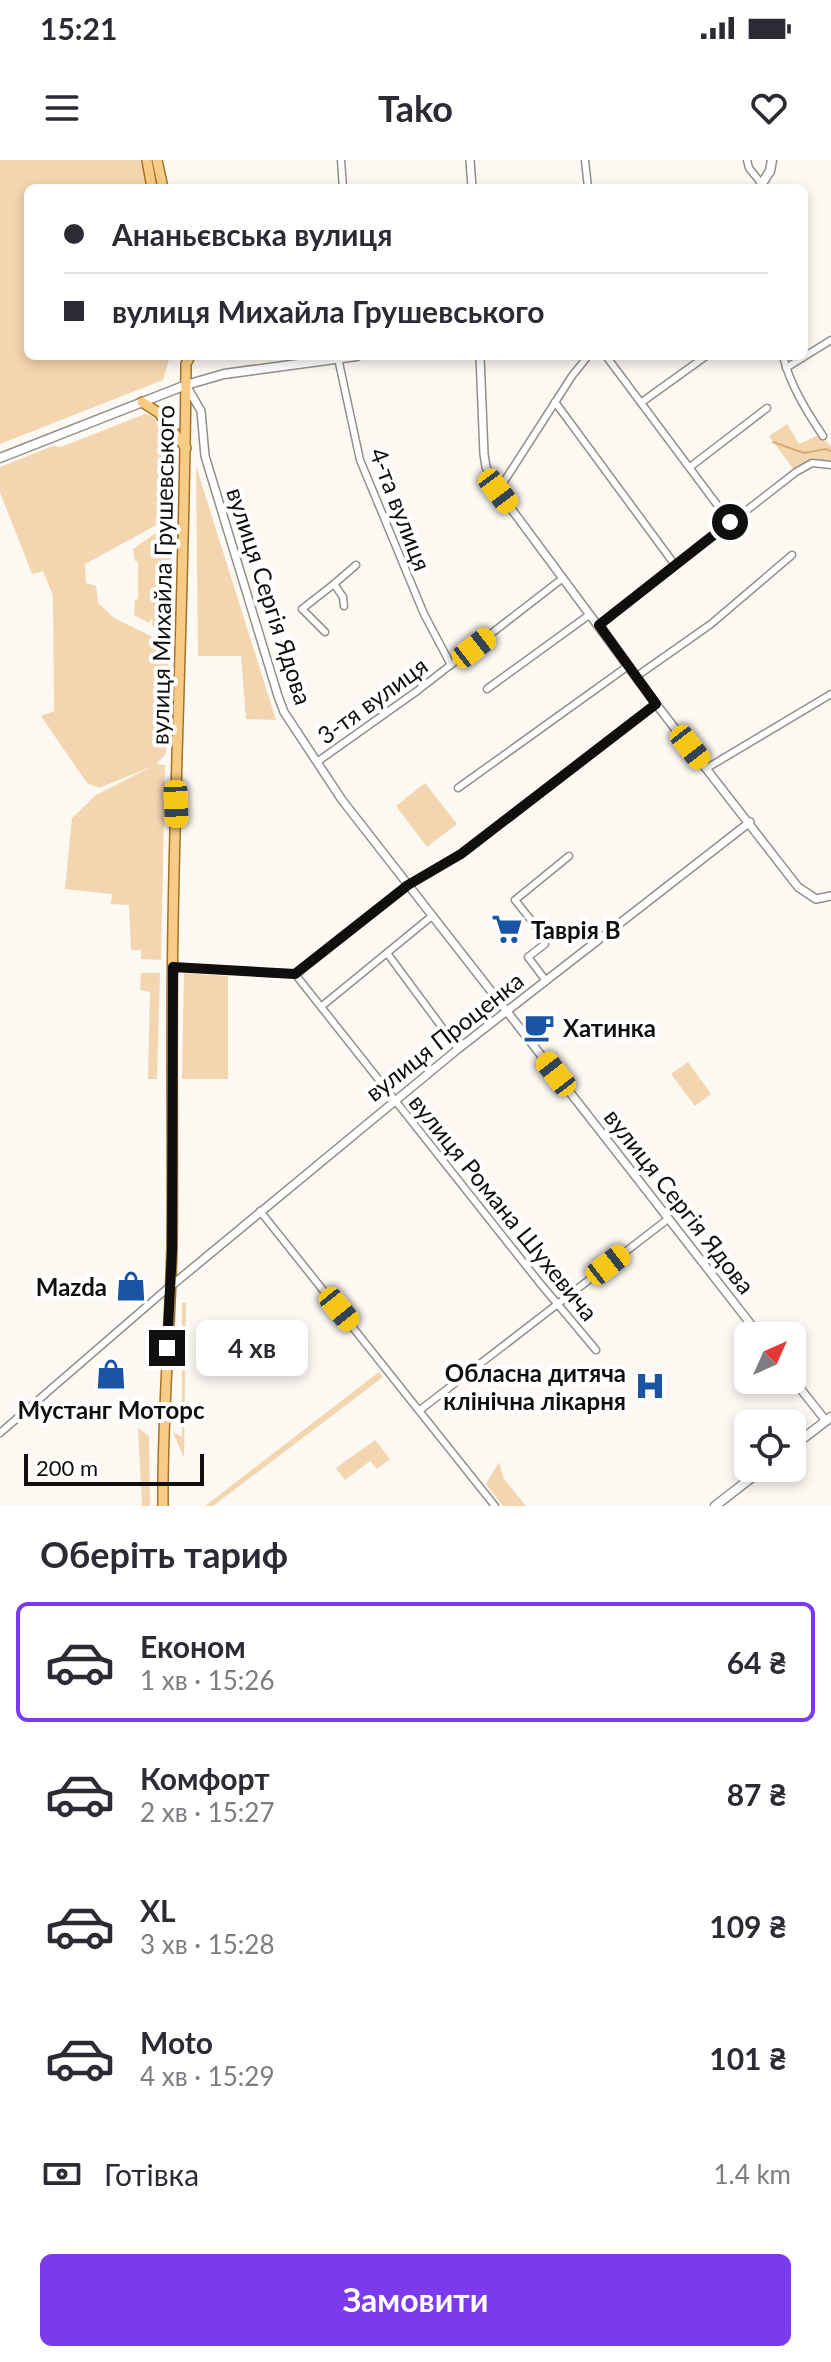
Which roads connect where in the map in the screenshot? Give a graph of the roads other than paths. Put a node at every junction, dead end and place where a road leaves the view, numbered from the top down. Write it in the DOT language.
graph roads {
  1 [pos="147,160"];
  2 [pos="157,160"];
  3 [pos="341,160"];
  4 [pos="470,160"];
  5 [pos="585,160"];
  6 [pos="747,160"];
  7 [pos="772,160"];
  8 [pos="151,184"];
  9 [pos="162,184"];
  10 [pos="343,184"];
  11 [pos="472,184"];
  12 [pos="588,184"];
  13 [pos="761,184"];
  14 [pos="764,184"];
  15 [pos="831,340"];
  16 [pos="808,354"];
  17 [pos="186,360"];
  18 [pos="324,360"];
  19 [pos="338,360"];
  20 [pos="480,360"];
  21 [pos="585,360"];
  22 [pos="609,360"];
  23 [pos="700,360"];
  24 [pos="784,360"];
  25 [pos="799,360"];
  26 [pos="786,368"];
  27 [pos="186,385"];
  28 [pos="142,402"];
  29 [pos="555,402"];
  30 [pos="642,402"];
  31 [pos="767,408"];
  32 [pos="823,436"];
  33 [pos="186,448"];
  34 [pos="0,458"];
  35 [pos="831,465"];
  36 [pos="690,467"];
  37 [pos="498,491"];
  38 [pos="730,522"];
  39 [pos="792,555"];
  40 [pos="356,565"];
  41 [pos="675,565"];
  42 [pos="563,578"];
  43 [pos="334,584"];
  44 [pos="344,606"];
  45 [pos="589,615"];
  46 [pos="599,625"];
  47 [pos="325,632"];
  48 [pos="451,665"];
  49 [pos="628,666"];
  50 [pos="637,676"];
  51 [pos="487,689"];
  52 [pos="831,694"];
  53 [pos="656,704"];
  54 [pos="317,762"];
  55 [pos="707,768"];
  56 [pos="458,788"];
  57 [pos="750,822"];
  58 [pos="569,856"];
  59 [pos="408,885"];
  60 [pos="831,896"];
  61 [pos="432,916"];
  62 [pos="387,953"];
  63 [pos="173,967"];
  64 [pos="295,974"];
  65 [pos="546,981"];
  66 [pos="322,1006"];
  67 [pos="508,1011"];
  68 [pos="458,1049"];
  69 [pos="395,1100"];
  70 [pos="260,1211"];
  71 [pos="668,1219"];
  72 [pos="169,1287"];
  73 [pos="556,1304"];
  74 [pos="749,1322"];
  75 [pos="596,1350"];
  76 [pos="806,1394"];
  77 [pos="420,1410"];
  78 [pos="828,1419"];
  79 [pos="0,1433"];
  80 [pos="806,1436"];
  81 [pos="746,1482"];
  82 [pos="163,1506"];
  83 [pos="495,1506"];
  84 [pos="715,1506"];
  1 -- 8 [label="main road"];
  2 -- 9 [label="main road"];
  3 -- 10 [label="street"];
  4 -- 11 [label="street"];
  5 -- 12 [label="street"];
  6 -- 13 [label="street"];
  7 -- 14 [label="main road"];
  15 -- 16 [label="street"];
  17 -- 27 [label="main road, вулиця Михайла Грушевського"];
  18 -- 27 [label="main road"];
  19 -- 48 [label="street, 4-та вулиця"];
  20 -- 37 [label="street"];
  21 -- 29 [label="street"];
  22 -- 30 [label="street"];
  23 -- 30 [label="street"];
  24 -- 26 [label="street"];
  25 -- 26 [label="street"];
  26 -- 32 [label="street"];
  27 -- 28 [label="main road"];
  27 -- 33 [label="main road, вулиця Михайла Грушевського"];
  27 -- 54 [label="street, вулиця Сергія Ядова"];
  28 -- 33 [label="main road"];
  28 -- 34 [label="main road"];
  29 -- 37 [label="street"];
  29 -- 41 [label="street"];
  30 -- 36 [label="street"];
  31 -- 36 [label="street"];
  33 -- 63 [label="main road, вулиця Михайла Грушевського"];
  35 -- 38 [label="street"];
  36 -- 38 [label="street"];
  37 -- 42 [label="street"];
  38 -- 41 [label="street"];
  39 -- 50 [label="street"];
  40 -- 43 [label="street"];
  41 -- 46 [label="street"];
  42 -- 45 [label="street"];
  42 -- 48 [label="street, 3-тя вулиця"];
  43 -- 44 [label="street"];
  43 -- 47 [label="street"];
  45 -- 46 [label="street"];
  45 -- 51 [label="street"];
  46 -- 49 [label="street"];
  48 -- 54 [label="street, 3-тя вулиця"];
  49 -- 50 [label="street"];
  49 -- 56 [label="street"];
  50 -- 53 [label="street"];
  52 -- 55 [label="street"];
  53 -- 55 [label="street"];
  53 -- 59 [label="street"];
  54 -- 59 [label="street, вулиця Сергія Ядова"];
  55 -- 57 [label="street"];
  57 -- 60 [label="street"];
  57 -- 65 [label="street, вулиця Проценка"];
  58 -- 65 [label="street"];
  59 -- 61 [label="street, вулиця Сергія Ядова"];
  59 -- 64 [label="street"];
  61 -- 62 [label="street"];
  61 -- 67 [label="street, вулиця Сергія Ядова"];
  62 -- 66 [label="street"];
  62 -- 68 [label="street"];
  63 -- 64 [label="street"];
  63 -- 72 [label="main road, вулиця Михайла Грушевського"];
  64 -- 66 [label="street, вулиця Романа Шухевича"];
  65 -- 67 [label="street, вулиця Проценка"];
  66 -- 69 [label="street, вулиця Романа Шухевича"];
  67 -- 68 [label="street, вулиця Проценка"];
  67 -- 71 [label="street, вулиця Сергія Ядова"];
  68 -- 69 [label="street, вулиця Проценка"];
  69 -- 70 [label="street, вулиця Проценка"];
  69 -- 73 [label="street, вулиця Романа Шухевича"];
  70 -- 72 [label="street, вулиця Проценка"];
  70 -- 77 [label="street"];
  71 -- 73 [label="street"];
  71 -- 74 [label="street, вулиця Сергія Ядова"];
  72 -- 79 [label="street"];
  72 -- 82 [label="main road, вулиця Михайла Грушевського"];
  73 -- 75 [label="street, вулиця Романа Шухевича"];
  73 -- 77 [label="street"];
  76 -- 78 [label="street"];
  77 -- 83 [label="street"];
  78 -- 80 [label="main road"];
  81 -- 84 [label="main road"];
}
